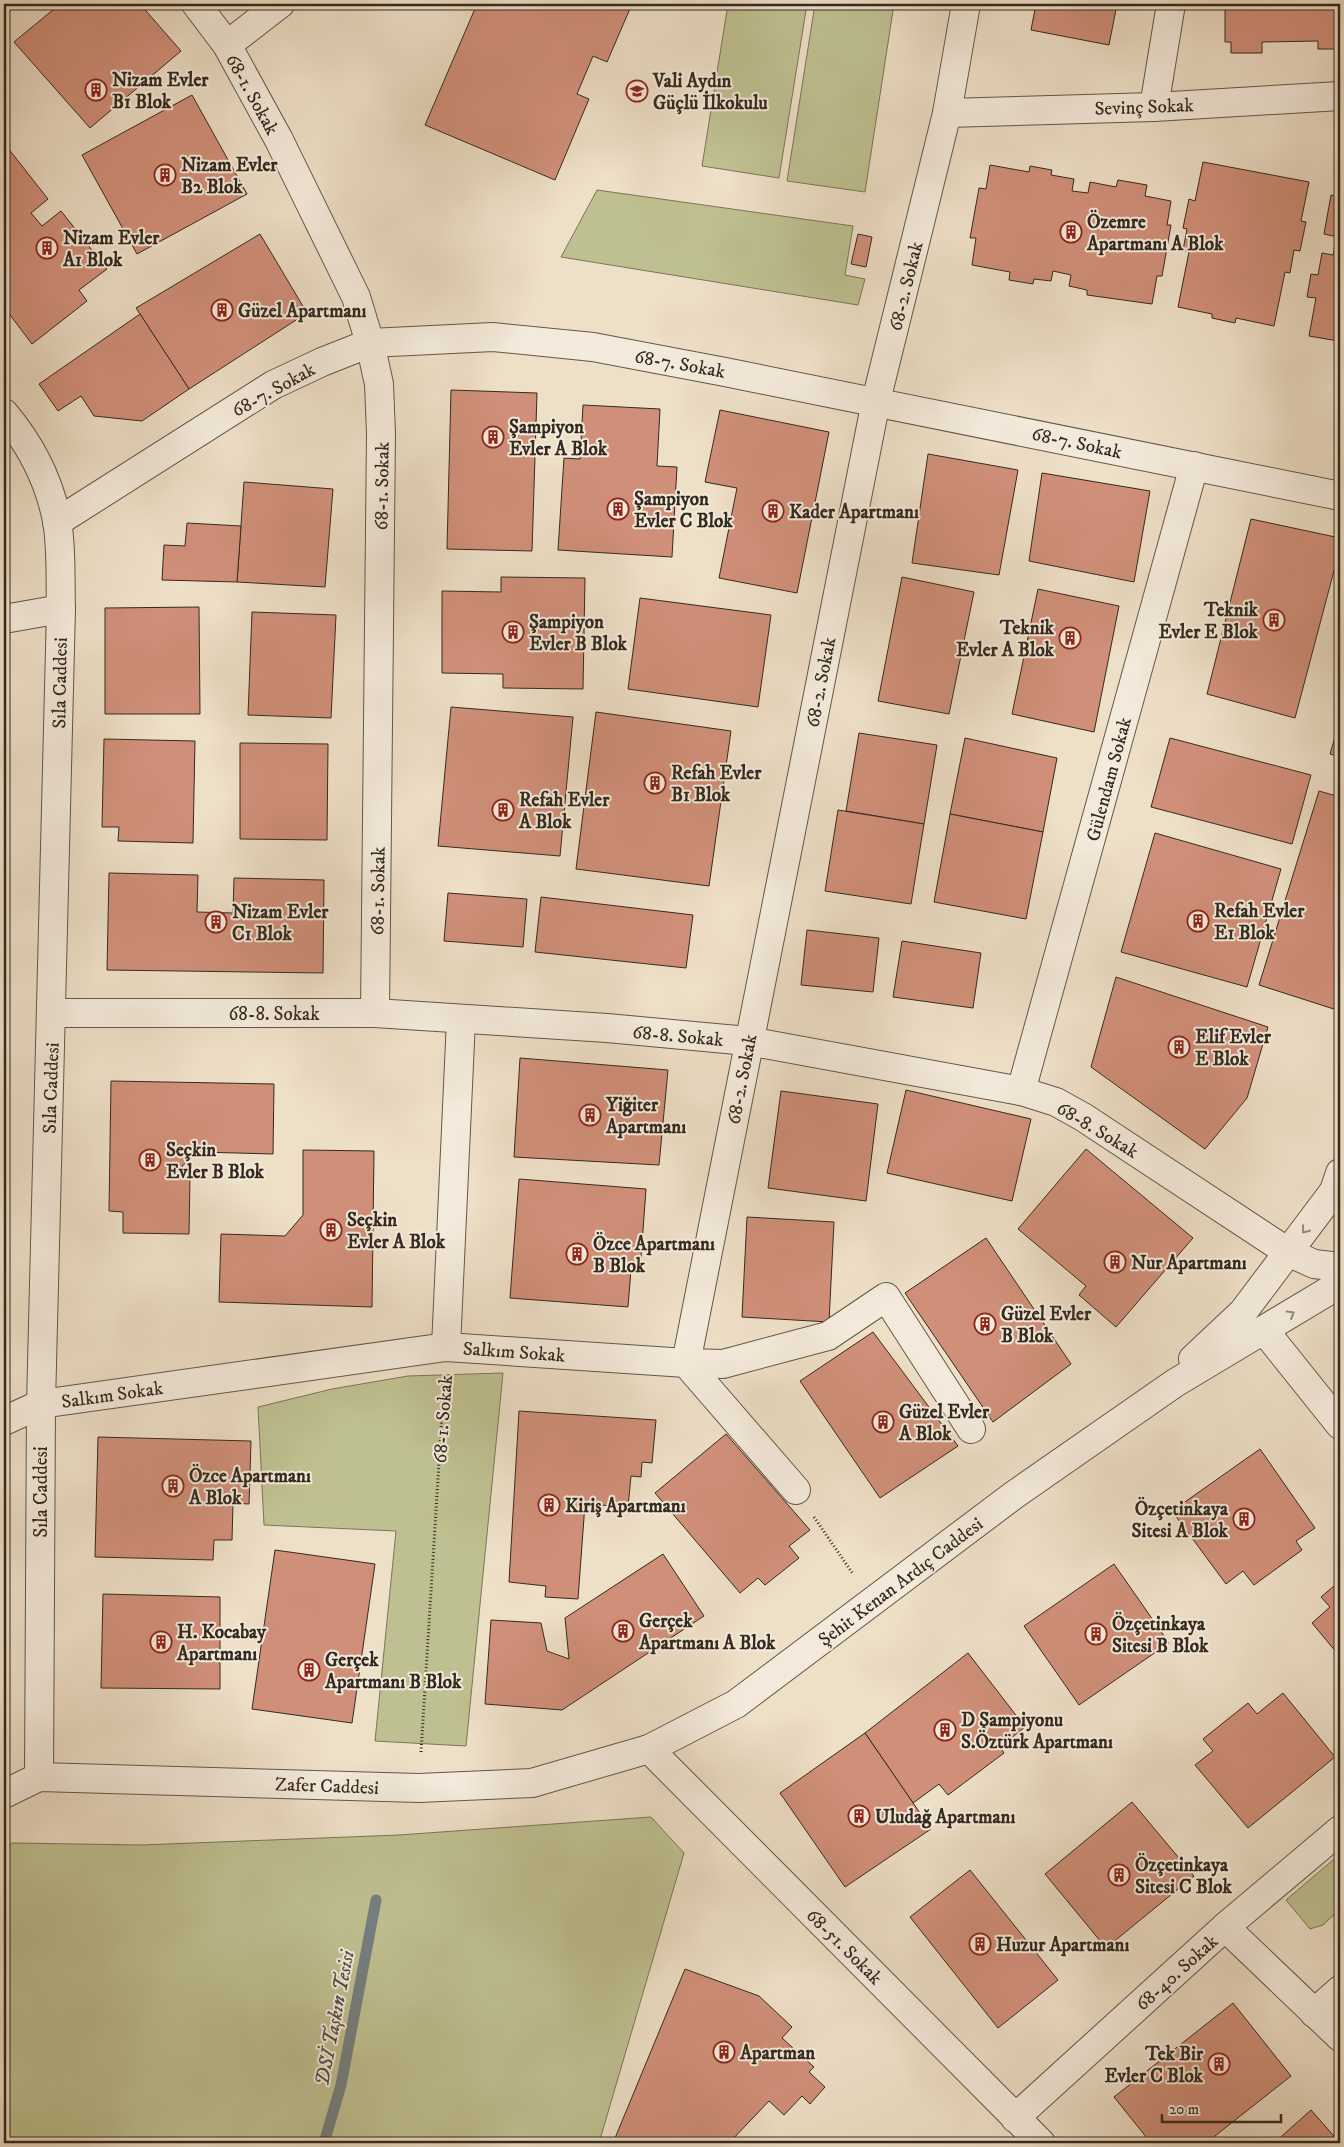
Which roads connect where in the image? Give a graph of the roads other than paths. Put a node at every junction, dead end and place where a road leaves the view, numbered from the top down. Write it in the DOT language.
graph roads {
  1 [pos="196,4"];
  2 [pos="280,4"];
  3 [pos="966,4"];
  4 [pos="1171,4"];
  5 [pos="227,45"];
  6 [pos="1340,96"];
  7 [pos="1154,107"];
  8 [pos="947,113"];
  9 [pos="370,343"];
  10 [pos="876,401"];
  11 [pos="4,413"];
  12 [pos="1194,466"];
  13 [pos="1340,496"];
  14 [pos="57,522"];
  15 [pos="61,609"];
  16 [pos="4,619"];
  17 [pos="52,1013"];
  18 [pos="376,1013"];
  19 [pos="461,1020"];
  20 [pos="748,1041"];
  21 [pos="1021,1091"];
  22 [pos="1338,1183"];
  23 [pos="1288,1252"];
  24 [pos="1340,1267"];
  25 [pos="1340,1284"];
  26 [pos="1264,1330"];
  27 [pos="446,1347"];
  28 [pos="686,1362"];
  29 [pos="41,1404"];
  30 [pos="1146,1404"];
  31 [pos="4,1421"];
  32 [pos="1340,1425"];
  33 [pos="971,1429"];
  34 [pos="796,1490"];
  35 [pos="649,1749"];
  36 [pos="40,1777"];
  37 [pos="4,1794"];
  38 [pos="1340,1830"];
  39 [pos="1225,1927"];
  40 [pos="1340,1990"];
  41 [pos="1314,2013"];
  42 [pos="1340,2037"];
  43 [pos="1015,2118"];
  44 [pos="1041,2143"];
  1 -- 5 [label="street, 68-1. Sokak"];
  2 -- 5 [label="street"];
  3 -- 8 [label="street, 68-2. Sokak"];
  4 -- 7 [label="street"];
  5 -- 9 [label="street, 68-1. Sokak"];
  6 -- 7 [label="street, Sevinç Sokak"];
  7 -- 8 [label="street, Sevinç Sokak"];
  8 -- 10 [label="street, 68-2. Sokak"];
  9 -- 10 [label="street, 68-7. Sokak"];
  9 -- 14 [label="street, 68-7. Sokak"];
  9 -- 18 [label="street, 68-1. Sokak"];
  10 -- 12 [label="street, 68-7. Sokak"];
  10 -- 20 [label="street, 68-2. Sokak"];
  11 -- 14 [label="street, Sıla Caddesi"];
  12 -- 13 [label="street, 68-7. Sokak"];
  12 -- 21 [label="street, Gülendam Sokak"];
  14 -- 15 [label="street, Sıla Caddesi"];
  15 -- 16 [label="street"];
  15 -- 17 [label="street, Sıla Caddesi"];
  17 -- 18 [label="street, 68-8. Sokak"];
  17 -- 29 [label="street, Sıla Caddesi"];
  18 -- 19 [label="street, 68-8. Sokak"];
  19 -- 20 [label="street, 68-8. Sokak"];
  19 -- 27 [label="street, 68-1. Sokak"];
  20 -- 21 [label="street, 68-8. Sokak"];
  20 -- 28 [label="street, 68-2. Sokak"];
  21 -- 23 [label="street, 68-8. Sokak"];
  22 -- 23 [label="street, Şehit Kenan Ardıç Caddesi, one-way"];
  23 -- 24 [label="street, 68-8. Sokak"];
  23 -- 30 [label="street, Şehit Kenan Ardıç Caddesi"];
  26 -- 25 [label="street, Şehit Kenan Ardıç Caddesi, one-way"];
  26 -- 30 [label="street, Şehit Kenan Ardıç Caddesi"];
  26 -- 32 [label="street"];
  27 -- 28 [label="street, Salkım Sokak"];
  27 -- 29 [label="street, Salkım Sokak"];
  28 -- 33 [label="street, Salkım Sokak"];
  28 -- 34 [label="street"];
  29 -- 31 [label="street, Salkım Sokak"];
  29 -- 36 [label="street, Sıla Caddesi"];
  30 -- 35 [label="street, Şehit Kenan Ardıç Caddesi"];
  35 -- 36 [label="street, Zafer Caddesi"];
  35 -- 43 [label="street, 68-51. Sokak"];
  36 -- 37 [label="street, Zafer Caddesi"];
  38 -- 39 [label="street, 68-40. Sokak"];
  39 -- 41 [label="street"];
  39 -- 43 [label="street, 68-40. Sokak"];
  40 -- 41 [label="street"];
  41 -- 42 [label="street"];
  43 -- 44 [label="street, 68-51. Sokak"];
}
